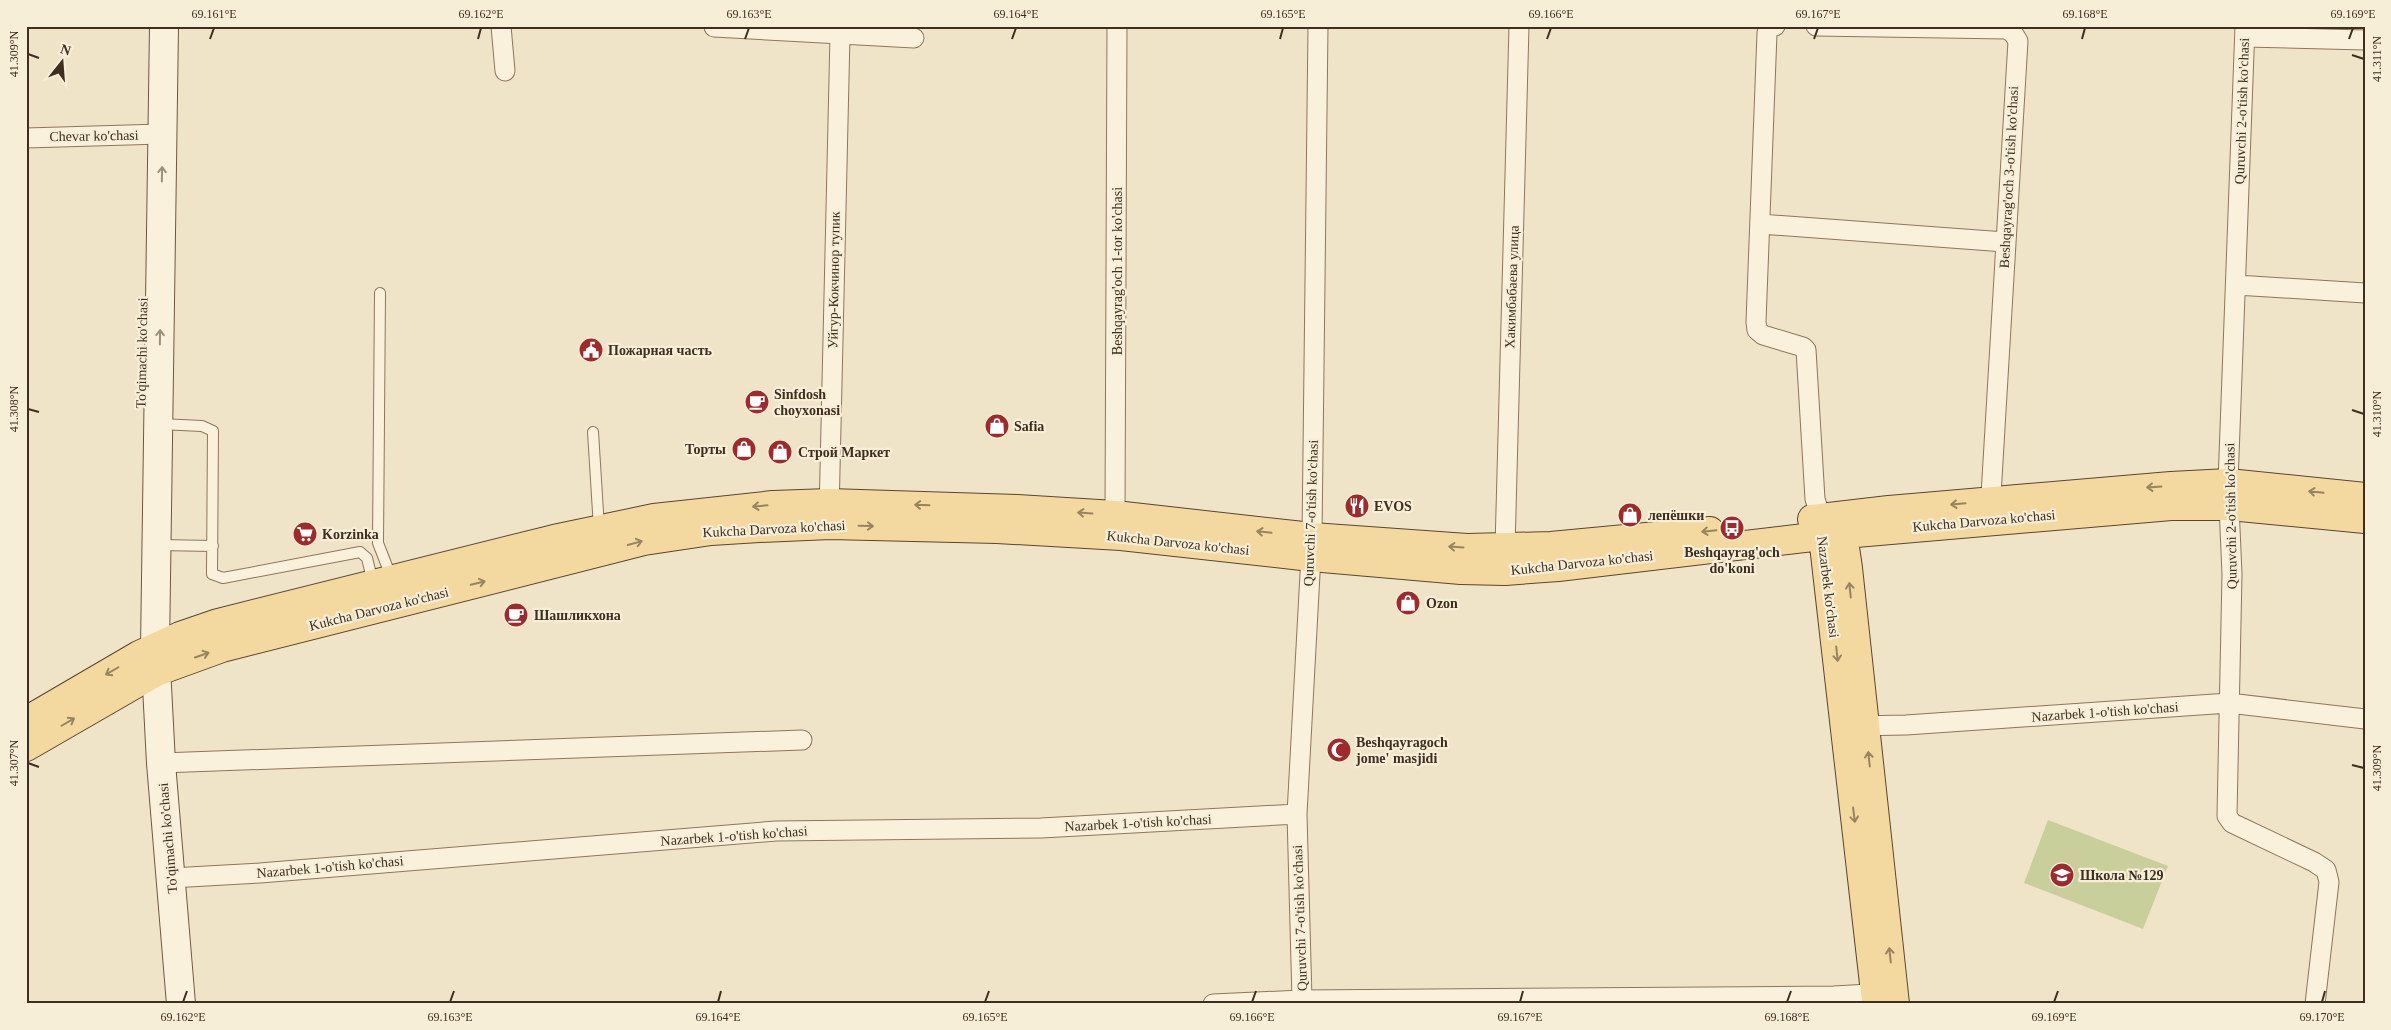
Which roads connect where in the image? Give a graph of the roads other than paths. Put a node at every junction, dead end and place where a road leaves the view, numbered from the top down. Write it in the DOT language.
graph roads {
  1 [pos="146,26"];
  2 [pos="164,26"];
  3 [pos="501,26"];
  4 [pos="714,26"];
  5 [pos="1117,26"];
  6 [pos="1318,26"];
  7 [pos="1519,26"];
  8 [pos="1775,26"];
  9 [pos="1816,26"];
  10 [pos="2245,31"];
  11 [pos="840,35"];
  12 [pos="914,38"];
  13 [pos="2365,40"];
  14 [pos="505,71"];
  15 [pos="153,135"];
  16 [pos="26,138"];
  17 [pos="1760,224"];
  18 [pos="2005,242"];
  19 [pos="2236,285"];
  20 [pos="380,293"];
  21 [pos="2365,294"];
  22 [pos="150,377"];
  23 [pos="158,424"];
  24 [pos="593,432"];
  25 [pos="2229,495"];
  26 [pos="2365,497"];
  27 [pos="1990,511"];
  28 [pos="829,514"];
  29 [pos="1115,515"];
  30 [pos="2365,519"];
  31 [pos="1828,530"];
  32 [pos="601,541"];
  33 [pos="157,545"];
  34 [pos="213,546"];
  35 [pos="1311,547"];
  36 [pos="1505,548"];
  37 [pos="383,582"];
  38 [pos="150,658"];
  39 [pos="2229,703"];
  40 [pos="26,720"];
  41 [pos="2365,720"];
  42 [pos="1855,726"];
  43 [pos="802,740"];
  44 [pos="26,747"];
  45 [pos="161,762"];
  46 [pos="1298,814"];
  47 [pos="171,878"];
  48 [pos="1885,998"];
  49 [pos="1302,1000"];
  50 [pos="181,1004"];
  51 [pos="1213,1004"];
  52 [pos="2315,1004"];
  1 -- 15 [label="main road, To'qimachi ko'chasi"];
  2 -- 15 [label="main road, To'qimachi ko'chasi"];
  3 -- 14 [label="street"];
  4 -- 11 [label="street"];
  5 -- 29 [label="street, Beshqayrag'och 1-tor ko'chasi"];
  6 -- 35 [label="street, Quruvchi 7-o'tish ko'chasi"];
  7 -- 36 [label="street, Хакимбабаева улица"];
  8 -- 17 [label="street"];
  9 -- 18 [label="street, Beshqayrag'och 3-o'tish ko'chasi"];
  10 -- 13 [label="street"];
  10 -- 19 [label="street, Quruvchi 2-o'tish ko'chasi"];
  11 -- 12 [label="street"];
  11 -- 28 [label="street, Уйгур-Кокчинор тупик"];
  15 -- 16 [label="street, Chevar ko'chasi"];
  15 -- 22 [label="main road, To'qimachi ko'chasi"];
  17 -- 18 [label="street"];
  17 -- 31 [label="street"];
  18 -- 27 [label="street, Beshqayrag'och 3-o'tish ko'chasi"];
  19 -- 21 [label="street"];
  19 -- 25 [label="street, Quruvchi 2-o'tish ko'chasi"];
  20 -- 37 [label="lane"];
  22 -- 23 [label="main road, To'qimachi ko'chasi"];
  22 -- 38 [label="main road, To'qimachi ko'chasi"];
  23 -- 33 [label="main road, To'qimachi ko'chasi"];
  23 -- 34 [label="lane"];
  24 -- 32 [label="lane"];
  26 -- 25 [label="main road, Kukcha Darvoza ko'chasi, one-way"];
  25 -- 27 [label="main road, Kukcha Darvoza ko'chasi"];
  25 -- 30 [label="main road, Kukcha Darvoza ko'chasi"];
  25 -- 39 [label="street, Quruvchi 2-o'tish ko'chasi"];
  27 -- 31 [label="main road, Kukcha Darvoza ko'chasi"];
  29 -- 28 [label="main road, Kukcha Darvoza ko'chasi, one-way"];
  28 -- 32 [label="main road, Kukcha Darvoza ko'chasi"];
  28 -- 35 [label="main road, Kukcha Darvoza ko'chasi, one-way"];
  35 -- 29 [label="main road, Kukcha Darvoza ko'chasi, one-way"];
  31 -- 35 [label="main road, Kukcha Darvoza ko'chasi"];
  31 -- 36 [label="main road, Kukcha Darvoza ko'chasi, one-way"];
  31 -- 42 [label="main road, Nazarbek ko'chasi"];
  32 -- 37 [label="main road, Kukcha Darvoza ko'chasi"];
  38 -- 32 [label="main road, Kukcha Darvoza ko'chasi, one-way"];
  33 -- 34 [label="lane"];
  33 -- 38 [label="main road, To'qimachi ko'chasi"];
  34 -- 37 [label="lane"];
  36 -- 35 [label="main road, Kukcha Darvoza ko'chasi, one-way"];
  35 -- 46 [label="street, Quruvchi 7-o'tish ko'chasi"];
  37 -- 38 [label="main road, Kukcha Darvoza ko'chasi"];
  38 -- 40 [label="main road, Kukcha Darvoza ko'chasi, one-way"];
  44 -- 38 [label="main road, Kukcha Darvoza ko'chasi, one-way"];
  38 -- 45 [label="main road, To'qimachi ko'chasi"];
  39 -- 41 [label="street, Nazarbek 1-o'tish ko'chasi"];
  39 -- 42 [label="street, Nazarbek 1-o'tish ko'chasi"];
  39 -- 52 [label="street, Quruvchi 2-o'tish ko'chasi"];
  42 -- 48 [label="main road, Nazarbek ko'chasi"];
  43 -- 45 [label="street"];
  45 -- 47 [label="main road, To'qimachi ko'chasi"];
  46 -- 47 [label="street, Nazarbek 1-o'tish ko'chasi"];
  46 -- 49 [label="street, Quruvchi 7-o'tish ko'chasi"];
  47 -- 50 [label="main road, To'qimachi ko'chasi"];
  48 -- 49 [label="street"];
  49 -- 51 [label="street"];
}
